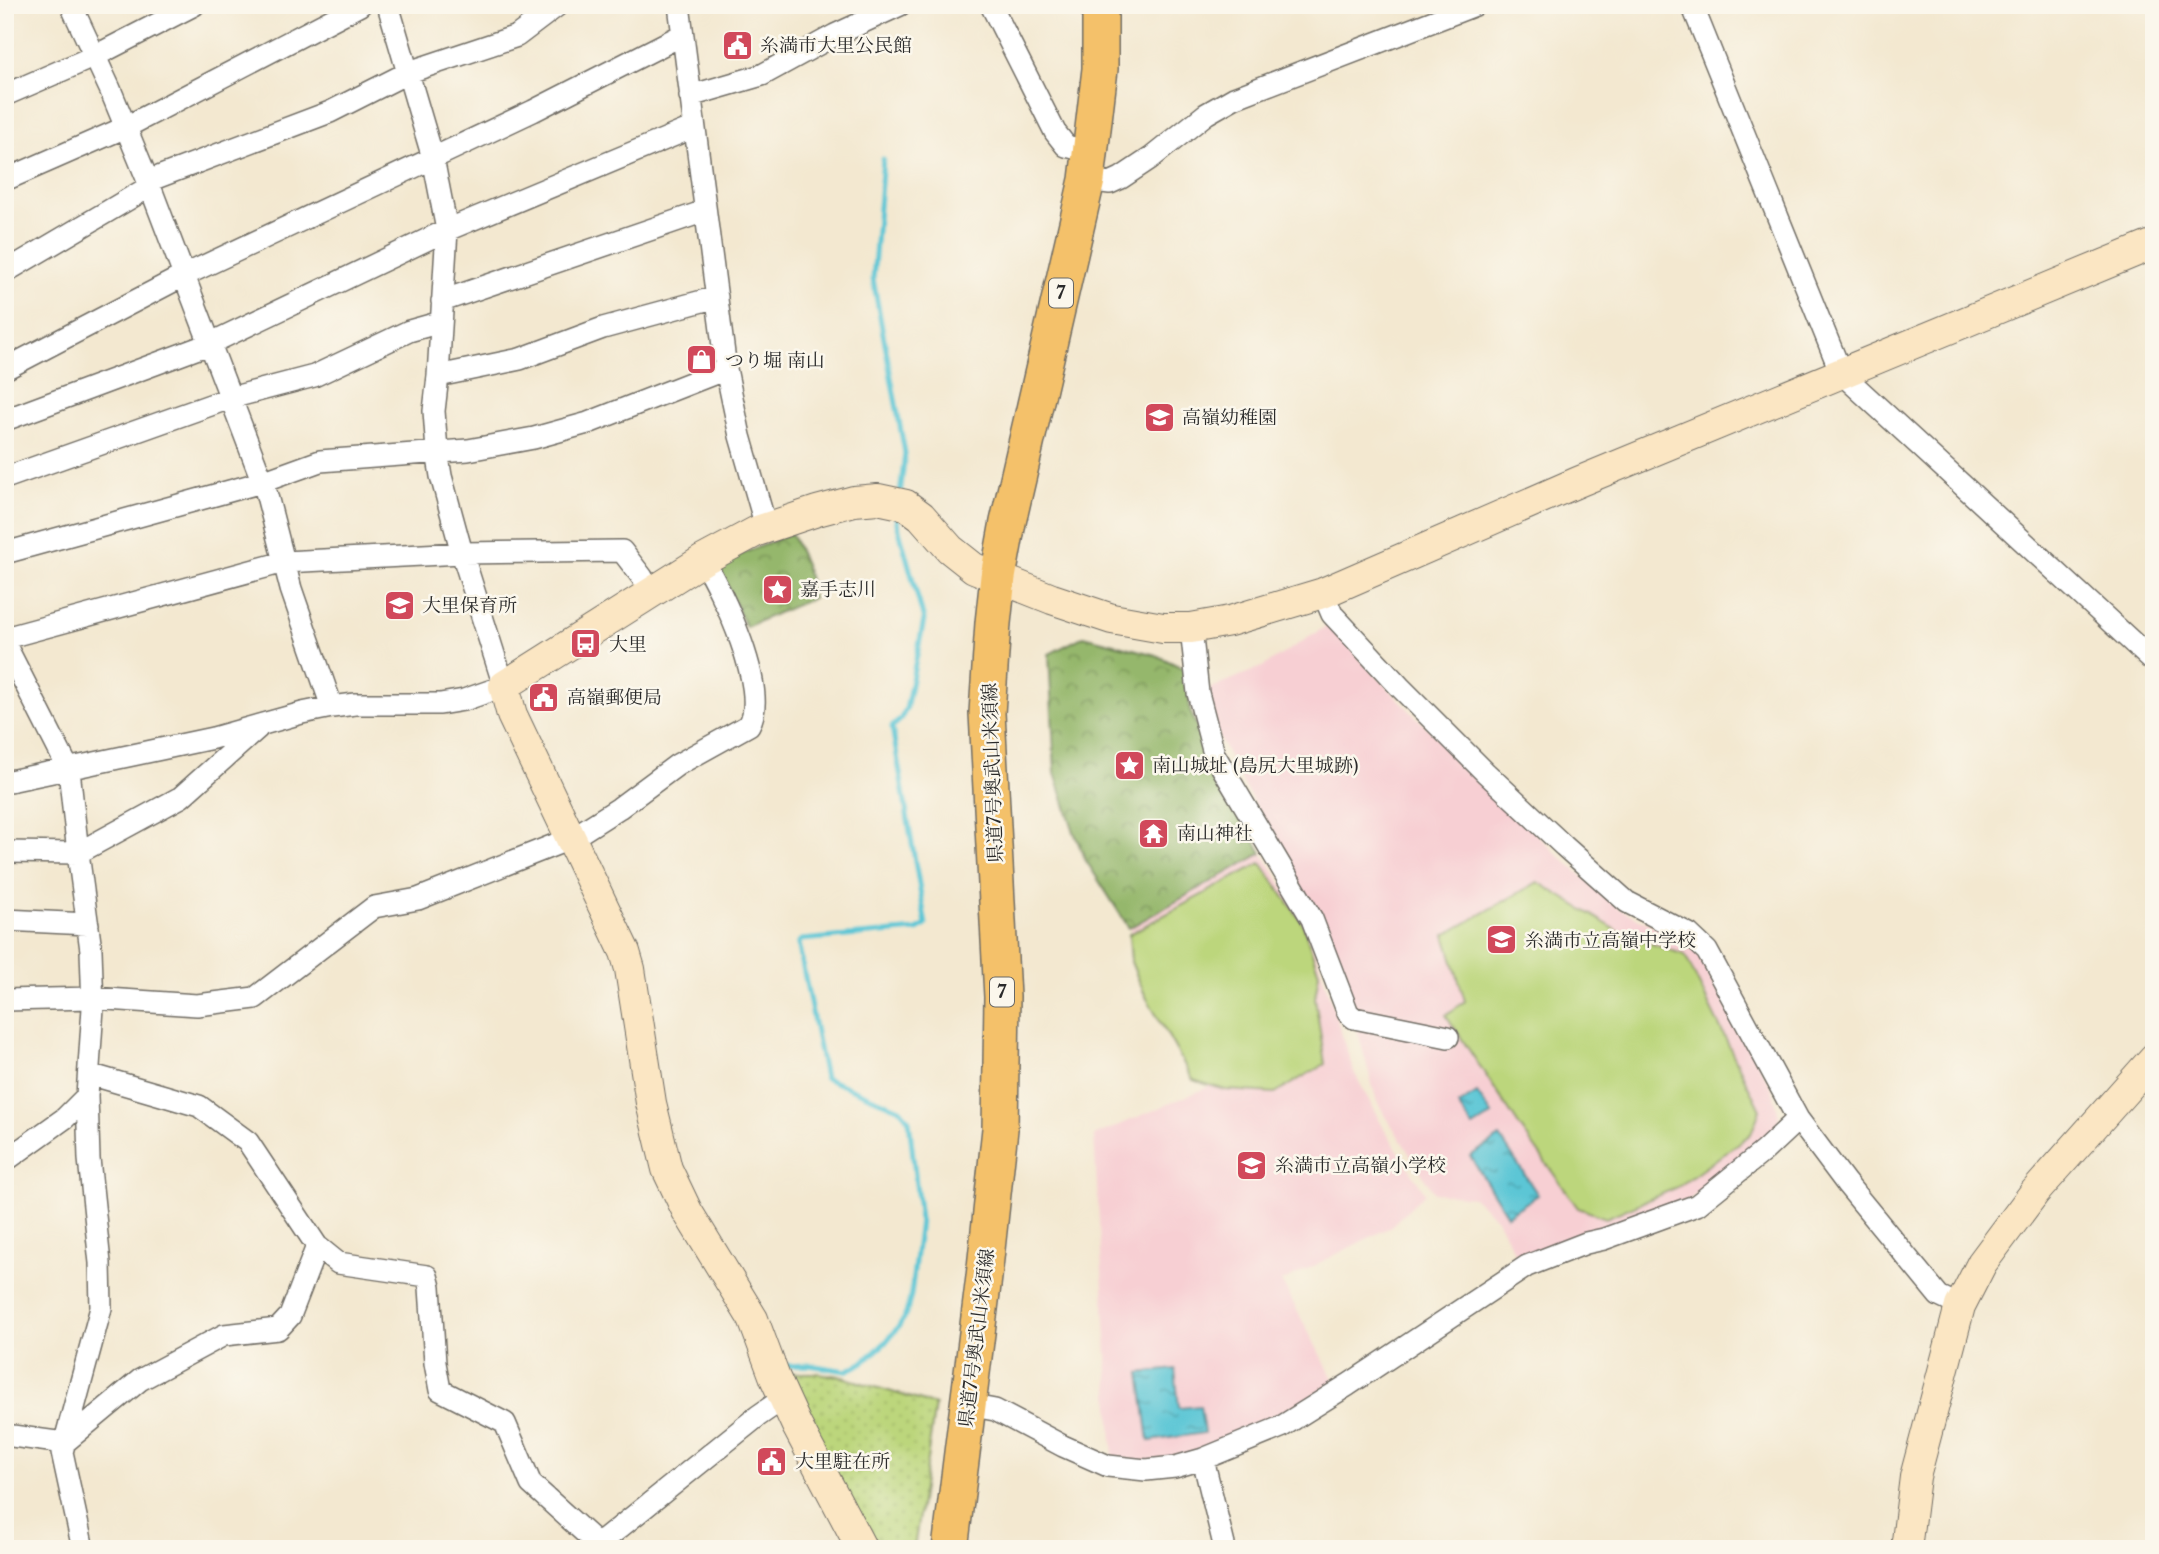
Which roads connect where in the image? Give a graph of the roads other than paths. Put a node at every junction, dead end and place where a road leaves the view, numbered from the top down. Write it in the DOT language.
graph roads {
  1 [pos="71,5"];
  2 [pos="194,5"];
  3 [pos="359,5"];
  4 [pos="388,5"];
  5 [pos="558,5"];
  6 [pos="679,5"];
  7 [pos="900,5"];
  8 [pos="991,5"];
  9 [pos="1100,5"];
  10 [pos="1475,5"];
  11 [pos="1692,5"];
  12 [pos="682,35"];
  13 [pos="95,56"];
  14 [pos="409,72"];
  15 [pos="5,95"];
  16 [pos="690,96"];
  17 [pos="125,127"];
  18 [pos="694,127"];
  19 [pos="433,158"];
  20 [pos="1089,166"];
  21 [pos="5,180"];
  22 [pos="148,184"];
  23 [pos="705,211"];
  24 [pos="447,230"];
  25 [pos="2154,244"];
  26 [pos="5,272"];
  27 [pos="184,276"];
  28 [pos="717,297"];
  29 [pos="442,301"];
  30 [pos="441,322"];
  31 [pos="209,344"];
  32 [pos="5,369"];
  33 [pos="726,369"];
  34 [pos="1842,373"];
  35 [pos="438,376"];
  36 [pos="230,398"];
  37 [pos="5,420"];
  38 [pos="437,451"];
  39 [pos="5,478"];
  40 [pos="262,482"];
  41 [pos="766,527"];
  42 [pos="462,552"];
  43 [pos="5,553"];
  44 [pos="703,560"];
  45 [pos="284,562"];
  46 [pos="998,577"];
  47 [pos="650,592"];
  48 [pos="1323,593"];
  49 [pos="1191,628"];
  50 [pos="5,638"];
  51 [pos="5,644"];
  52 [pos="2154,662"];
  53 [pos="504,686"];
  54 [pos="332,707"];
  55 [pos="262,724"];
  56 [pos="69,770"];
  57 [pos="5,782"];
  58 [pos="572,838"];
  59 [pos="5,852"];
  60 [pos="78,852"];
  61 [pos="5,920"];
  62 [pos="88,924"];
  63 [pos="92,998"];
  64 [pos="5,1000"];
  65 [pos="1448,1037"];
  66 [pos="2154,1058"];
  67 [pos="89,1073"];
  68 [pos="88,1096"];
  69 [pos="1798,1119"];
  70 [pos="5,1161"];
  71 [pos="317,1246"];
  72 [pos="1961,1306"];
  73 [pos="784,1398"];
  74 [pos="968,1405"];
  75 [pos="5,1435"];
  76 [pos="64,1443"];
  77 [pos="1203,1459"];
  78 [pos="598,1548"];
  79 [pos="83,1549"];
  80 [pos="862,1549"];
  81 [pos="950,1549"];
  82 [pos="1225,1549"];
  83 [pos="1906,1549"];
  1 -- 13 [label="street"];
  2 -- 13 [label="street"];
  3 -- 17 [label="street"];
  4 -- 14 [label="street"];
  5 -- 14 [label="street"];
  6 -- 12 [label="street"];
  7 -- 16 [label="street"];
  8 -- 20 [label="street"];
  9 -- 20 [label="main road, 県道7号奥武山米須線 / 7"];
  10 -- 20 [label="street"];
  11 -- 34 [label="street"];
  12 -- 16 [label="street"];
  12 -- 19 [label="street"];
  13 -- 15 [label="street"];
  13 -- 17 [label="street"];
  14 -- 19 [label="street"];
  14 -- 22 [label="street"];
  16 -- 18 [label="street"];
  17 -- 21 [label="street"];
  17 -- 22 [label="street"];
  18 -- 23 [label="street"];
  18 -- 24 [label="street"];
  19 -- 24 [label="street"];
  19 -- 27 [label="street"];
  20 -- 46 [label="main road, 県道7号奥武山米須線 / 7"];
  22 -- 26 [label="street"];
  22 -- 27 [label="street"];
  23 -- 28 [label="street"];
  23 -- 29 [label="street"];
  24 -- 29 [label="street"];
  24 -- 31 [label="street"];
  25 -- 34 [label="street"];
  27 -- 31 [label="street"];
  27 -- 32 [label="street"];
  28 -- 33 [label="street"];
  28 -- 35 [label="street"];
  29 -- 30 [label="street"];
  30 -- 35 [label="street"];
  30 -- 36 [label="street"];
  31 -- 36 [label="street"];
  31 -- 37 [label="street"];
  33 -- 38 [label="street"];
  33 -- 41 [label="street"];
  34 -- 48 [label="street"];
  34 -- 52 [label="street"];
  35 -- 38 [label="street"];
  36 -- 39 [label="street"];
  36 -- 40 [label="street"];
  38 -- 40 [label="street"];
  38 -- 42 [label="street"];
  40 -- 43 [label="street"];
  40 -- 45 [label="street"];
  41 -- 44 [label="street"];
  41 -- 46 [label="street"];
  42 -- 45 [label="street"];
  42 -- 47 [label="street"];
  42 -- 53 [label="street"];
  44 -- 47 [label="street"];
  44 -- 58 [label="street"];
  45 -- 50 [label="street"];
  45 -- 54 [label="street"];
  46 -- 49 [label="street"];
  46 -- 74 [label="main road, 県道7号奥武山米須線 / 7"];
  47 -- 53 [label="street"];
  48 -- 49 [label="street"];
  48 -- 69 [label="street"];
  49 -- 65 [label="street"];
  51 -- 56 [label="street"];
  53 -- 54 [label="street"];
  53 -- 58 [label="street"];
  54 -- 55 [label="street"];
  55 -- 56 [label="street"];
  55 -- 60 [label="street"];
  56 -- 57 [label="street"];
  56 -- 60 [label="street"];
  58 -- 63 [label="street"];
  58 -- 73 [label="street"];
  59 -- 60 [label="street"];
  60 -- 62 [label="street"];
  61 -- 62 [label="street"];
  62 -- 63 [label="street"];
  63 -- 64 [label="street"];
  63 -- 67 [label="street"];
  66 -- 72 [label="street"];
  67 -- 68 [label="street"];
  67 -- 71 [label="street"];
  68 -- 70 [label="street"];
  68 -- 76 [label="street"];
  69 -- 72 [label="street"];
  69 -- 77 [label="street"];
  71 -- 76 [label="street"];
  71 -- 78 [label="street"];
  72 -- 83 [label="street"];
  73 -- 78 [label="street"];
  73 -- 80 [label="street"];
  74 -- 77 [label="street"];
  74 -- 81 [label="main road, 県道7号奥武山米須線 / 7"];
  75 -- 76 [label="street"];
  76 -- 79 [label="street"];
  77 -- 82 [label="street"];
}
